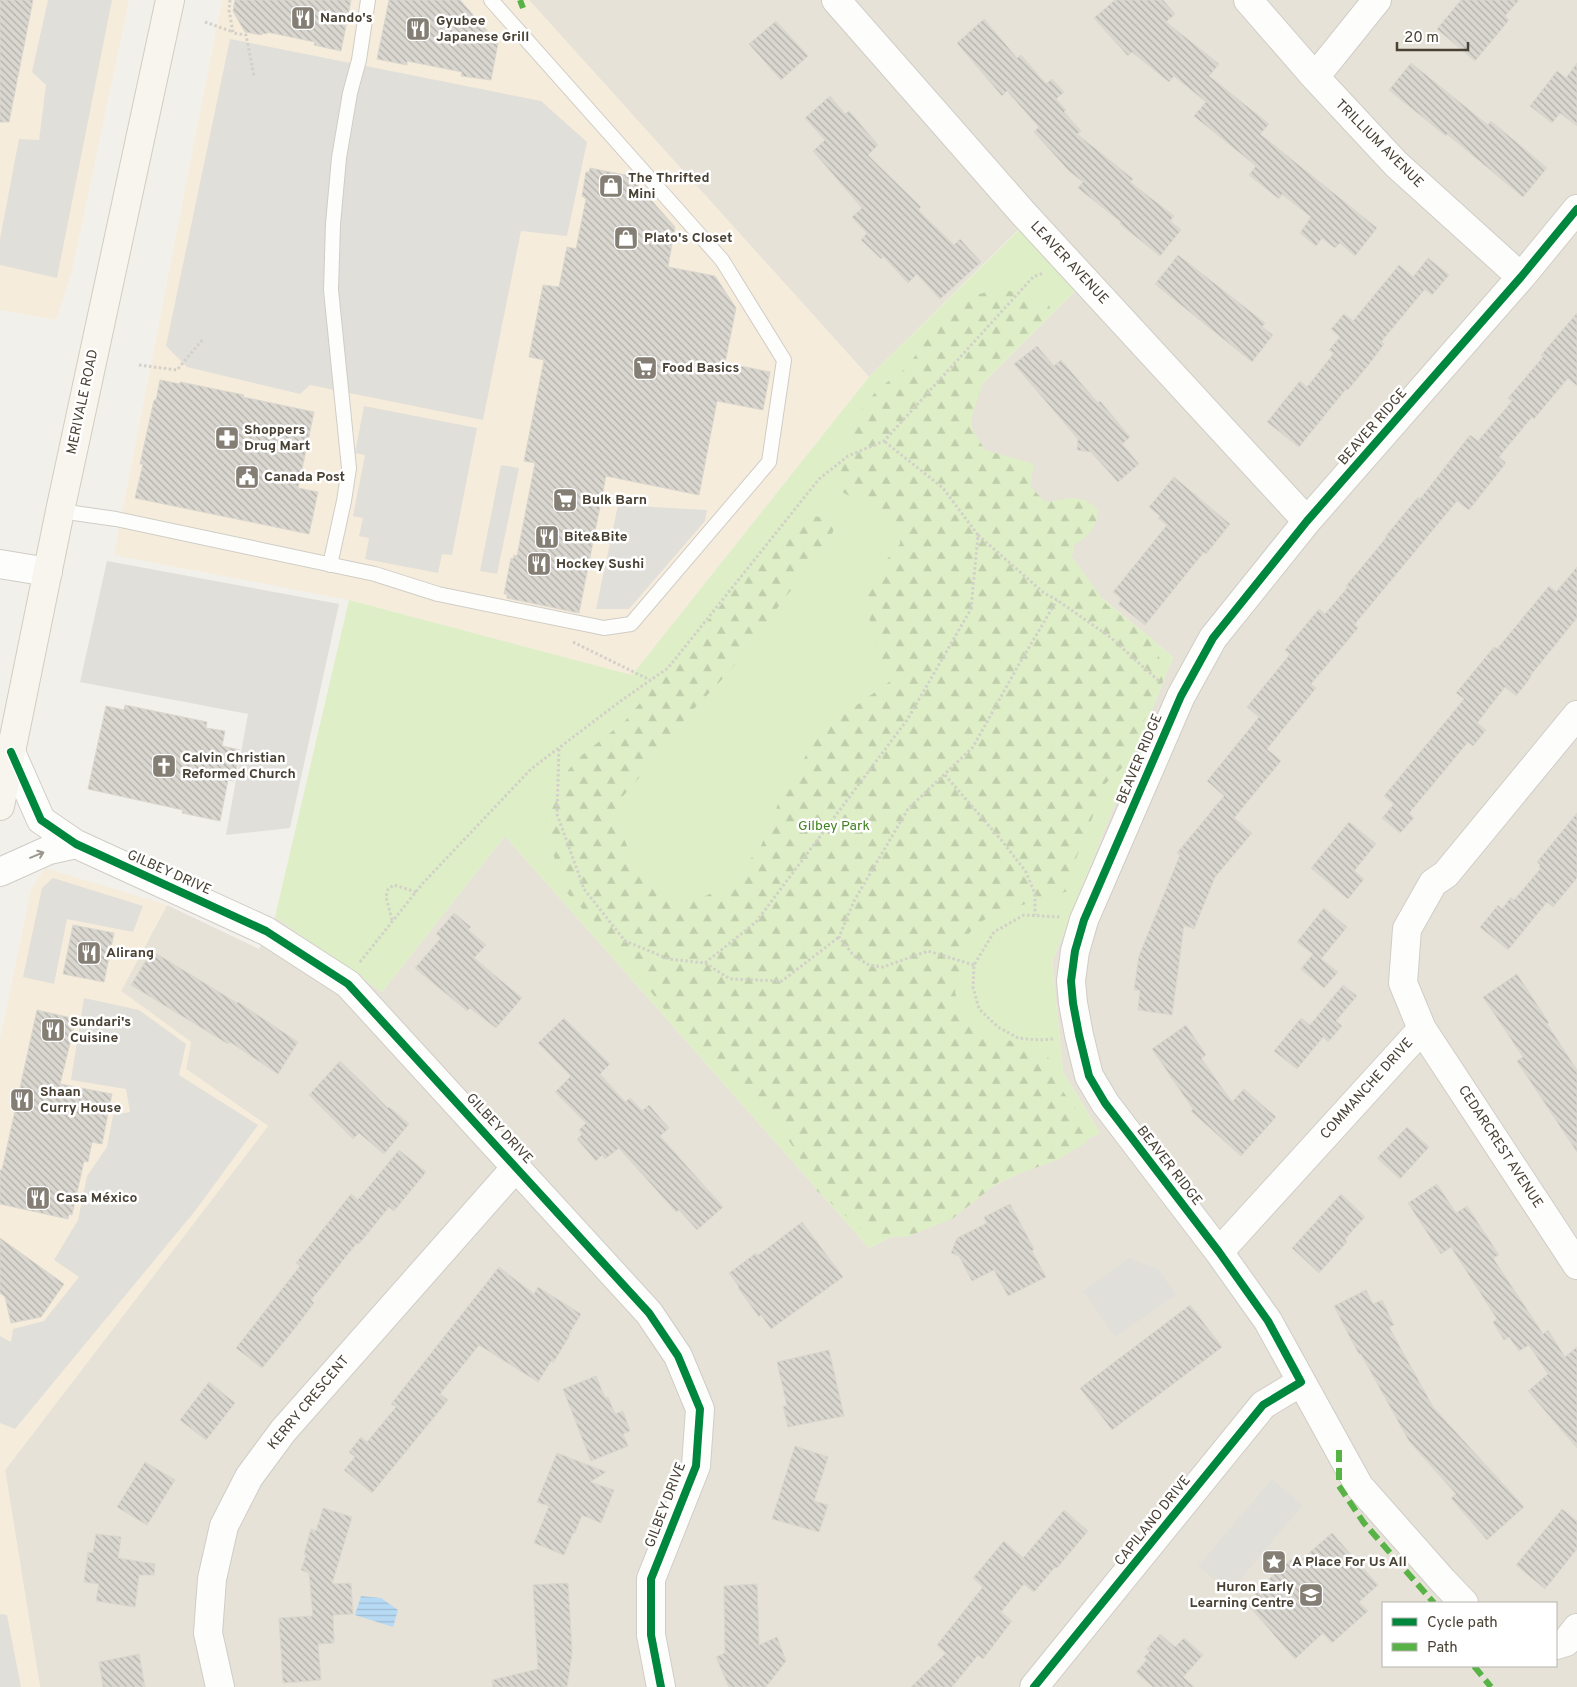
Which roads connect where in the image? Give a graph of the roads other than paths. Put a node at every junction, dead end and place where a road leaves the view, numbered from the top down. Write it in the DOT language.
graph roads {
  1 [pos="170,0"];
  2 [pos="368,0"];
  3 [pos="491,0"];
  4 [pos="836,0"];
  5 [pos="1248,0"];
  6 [pos="1377,0"];
  7 [pos="1315,77"];
  8 [pos="1577,209"];
  9 [pos="1521,277"];
  10 [pos="60,511"];
  11 [pos="1307,521"];
  12 [pos="0,564"];
  13 [pos="330,565"];
  14 [pos="48,572"];
  15 [pos="1577,715"];
  16 [pos="11,752"];
  17 [pos="0,806"];
  18 [pos="76,844"];
  19 [pos="0,872"];
  20 [pos="1422,1029"];
  21 [pos="517,1166"];
  22 [pos="1219,1252"];
  23 [pos="1577,1265"];
  24 [pos="1301,1382"];
  25 [pos="1463,1602"];
  26 [pos="1577,1628"];
  27 [pos="1557,1645"];
  28 [pos="220,1687"];
  29 [pos="661,1687"];
  30 [pos="1034,1687"];
  1 -- 10 [label="main road, MERIVALE ROAD"];
  2 -- 13 [label="lane"];
  3 -- 13 [label="lane"];
  4 -- 11 [label="street, LEAVER AVENUE"];
  5 -- 7 [label="street, TRILLIUM AVENUE"];
  6 -- 7 [label="street"];
  7 -- 9 [label="street, TRILLIUM AVENUE"];
  8 -- 9 [label="street, BEAVER RIDGE"];
  9 -- 11 [label="street, BEAVER RIDGE"];
  10 -- 13 [label="lane"];
  10 -- 14 [label="main road, MERIVALE ROAD"];
  11 -- 22 [label="street, BEAVER RIDGE"];
  12 -- 14 [label="street"];
  14 -- 16 [label="main road, MERIVALE ROAD"];
  15 -- 20 [label="street, COMMANCHE DRIVE"];
  16 -- 17 [label="main road, MERIVALE ROAD"];
  16 -- 18 [label="street, GILBEY DRIVE"];
  19 -- 18 [label="street, one-way"];
  18 -- 21 [label="street, GILBEY DRIVE"];
  20 -- 22 [label="street, COMMANCHE DRIVE"];
  20 -- 23 [label="street, CEDARCREST AVENUE"];
  21 -- 28 [label="street, KERRY CRESCENT"];
  21 -- 29 [label="street, GILBEY DRIVE"];
  22 -- 24 [label="street, BEAVER RIDGE"];
  24 -- 25 [label="street, BEAVER RIDGE"];
  24 -- 30 [label="street, CAPILANO DRIVE"];
  26 -- 27 [label="street"];
}
